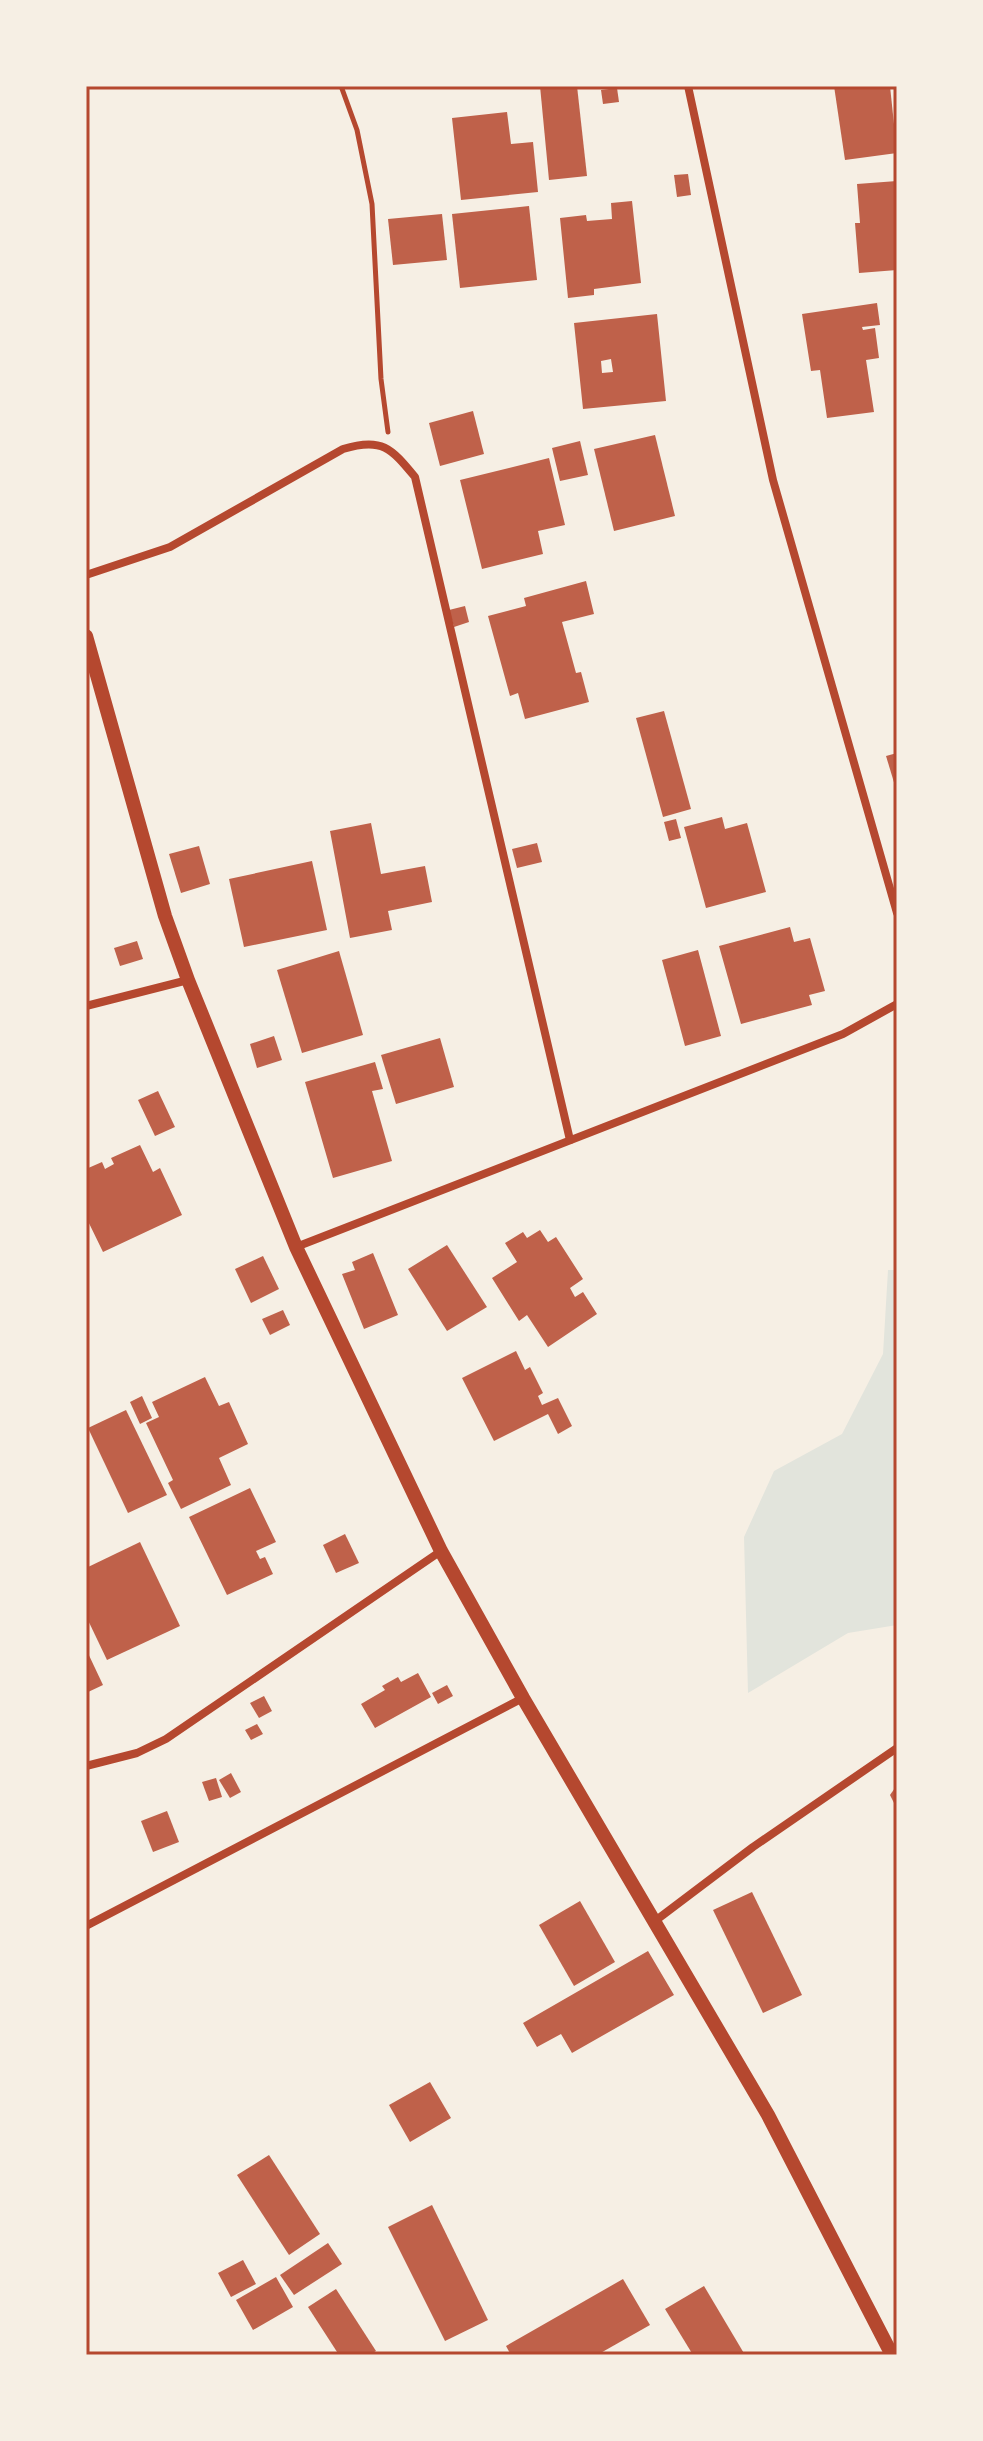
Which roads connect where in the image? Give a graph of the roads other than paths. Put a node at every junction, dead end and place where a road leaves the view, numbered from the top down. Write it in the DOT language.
graph roads {
  1 [pos="688,86"];
  2 [pos="86,575"];
  3 [pos="86,636"];
  4 [pos="897,913"];
  5 [pos="188,980"];
  6 [pos="897,1004"];
  7 [pos="86,1006"];
  8 [pos="570,1140"];
  9 [pos="296,1247"];
  10 [pos="441,1551"];
  11 [pos="523,1698"];
  12 [pos="897,1748"];
  13 [pos="86,1765"];
  14 [pos="655,1921"];
  15 [pos="86,1926"];
  16 [pos="892,2355"];
  1 -- 4 [label="street"];
  2 -- 8 [label="street"];
  3 -- 5 [label="street"];
  5 -- 7 [label="street"];
  5 -- 9 [label="street"];
  6 -- 8 [label="street"];
  8 -- 9 [label="street"];
  9 -- 10 [label="street"];
  10 -- 11 [label="street"];
  10 -- 13 [label="street"];
  11 -- 14 [label="street"];
  11 -- 15 [label="street"];
  12 -- 14 [label="street"];
  14 -- 16 [label="street"];
}
